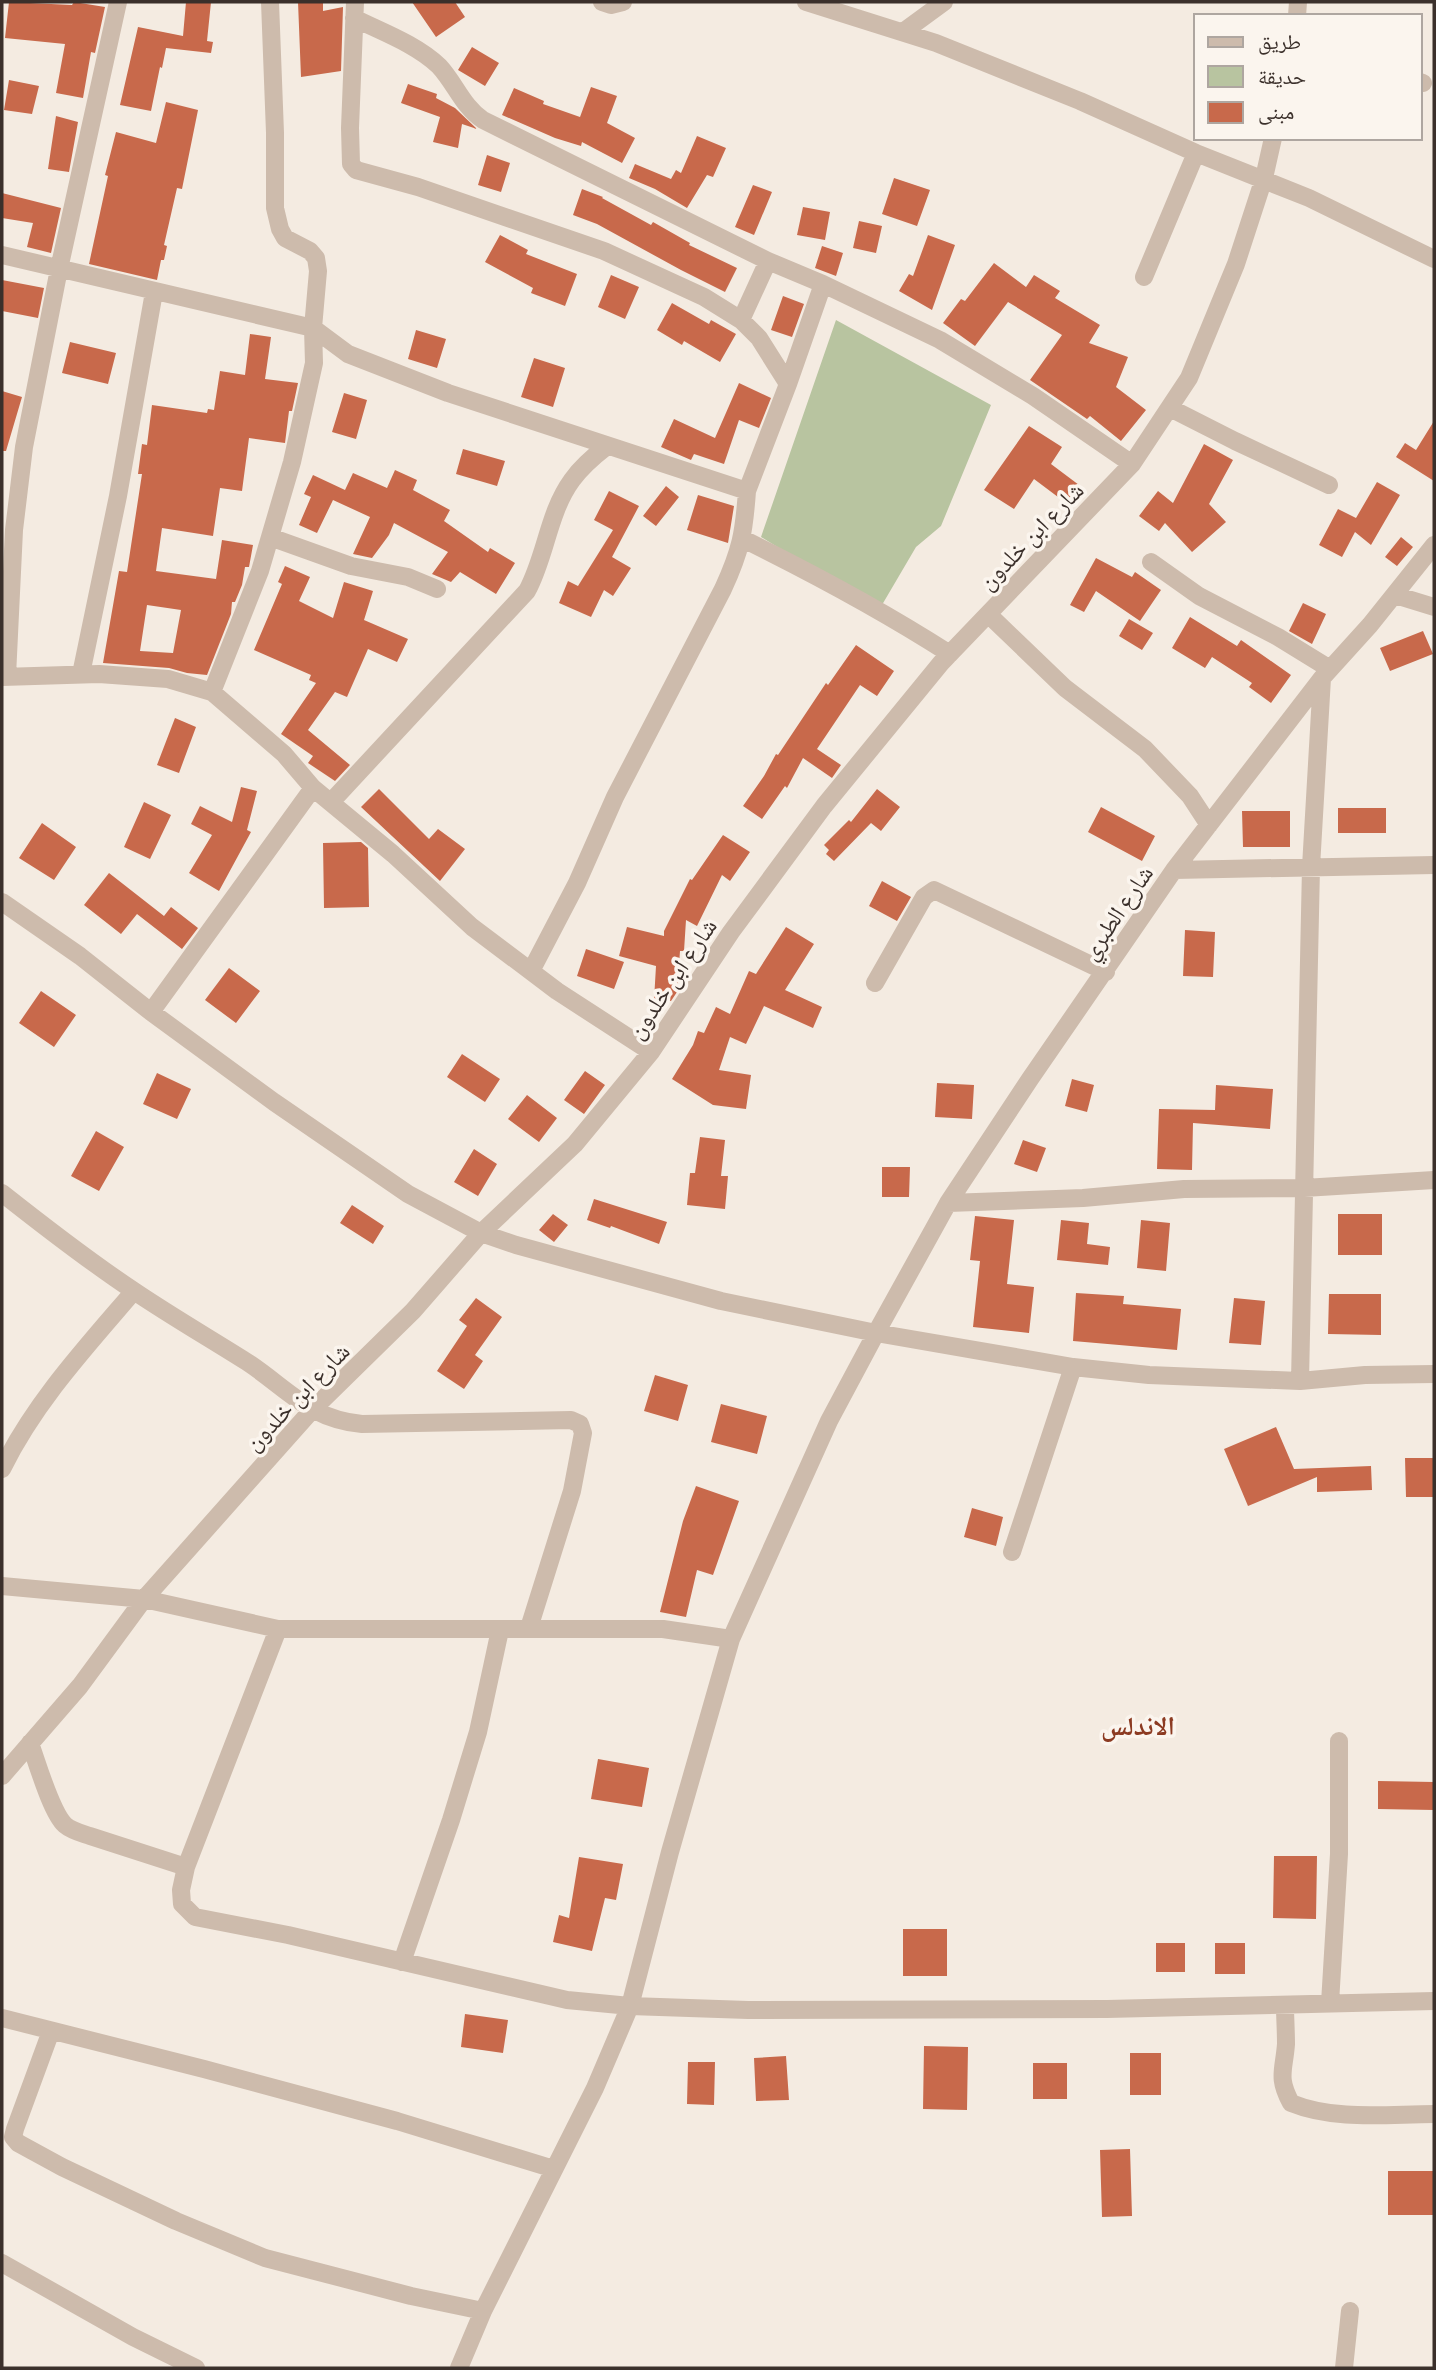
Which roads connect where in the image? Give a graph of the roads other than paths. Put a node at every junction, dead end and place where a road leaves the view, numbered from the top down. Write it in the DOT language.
graph roads {
  1 [pos="118,2"];
  2 [pos="270,2"];
  3 [pos="602,2"];
  4 [pos="623,2"];
  5 [pos="944,2"];
  6 [pos="818,3"];
  7 [pos="355,10"];
  8 [pos="903,32"];
  9 [pos="1273,140"];
  10 [pos="1196,153"];
  11 [pos="1264,178"];
  12 [pos="2,255"];
  13 [pos="1434,259"];
  14 [pos="768,261"];
  15 [pos="59,269"];
  16 [pos="1144,277"];
  17 [pos="823,284"];
  18 [pos="154,292"];
  19 [pos="741,320"];
  20 [pos="313,328"];
  21 [pos="788,384"];
  22 [pos="1170,408"];
  23 [pos="607,446"];
  24 [pos="1132,464"];
  25 [pos="1329,485"];
  26 [pos="747,491"];
  27 [pos="270,537"];
  28 [pos="743,539"];
  29 [pos="1434,545"];
  30 [pos="1151,562"];
  31 [pos="437,589"];
  32 [pos="1395,595"];
  33 [pos="1434,607"];
  34 [pos="989,615"];
  35 [pos="950,654"];
  36 [pos="81,674"];
  37 [pos="1326,674"];
  38 [pos="4,676"];
  39 [pos="212,692"];
  40 [pos="313,788"];
  41 [pos="331,803"];
  42 [pos="1209,825"];
  43 [pos="1434,865"];
  44 [pos="1311,867"];
  45 [pos="1174,870"];
  46 [pos="2,902"];
  47 [pos="531,971"];
  48 [pos="1105,972"];
  49 [pos="876,984"];
  50 [pos="151,1012"];
  51 [pos="651,1052"];
  52 [pos="1434,1180"];
  53 [pos="1304,1188"];
  54 [pos="2,1193"];
  55 [pos="948,1203"];
  56 [pos="481,1233"];
  57 [pos="134,1291"];
  58 [pos="876,1333"];
  59 [pos="1073,1367"];
  60 [pos="1434,1374"];
  61 [pos="1300,1381"];
  62 [pos="312,1410"];
  63 [pos="2,1469"];
  64 [pos="1012,1552"];
  65 [pos="2,1586"];
  66 [pos="144,1599"];
  67 [pos="529,1628"];
  68 [pos="278,1629"];
  69 [pos="500,1630"];
  70 [pos="731,1639"];
  71 [pos="1339,1741"];
  72 [pos="30,1743"];
  73 [pos="2,1776"];
  74 [pos="186,1867"];
  75 [pos="402,1962"];
  76 [pos="1434,2001"];
  77 [pos="1330,2003"];
  78 [pos="1285,2004"];
  79 [pos="630,2006"];
  80 [pos="2,2018"];
  81 [pos="51,2031"];
  82 [pos="1434,2114"];
  83 [pos="554,2168"];
  84 [pos="2,2263"];
  85 [pos="483,2311"];
  86 [pos="1350,2311"];
  87 [pos="196,2368"];
  88 [pos="458,2368"];
  89 [pos="1345,2368"];
  1 -- 15 [label="street"];
  2 -- 20 [label="street"];
  3 -- 4 [label="street"];
  5 -- 8 [label="street"];
  6 -- 8 [label="street"];
  7 -- 14 [label="street"];
  7 -- 19 [label="street"];
  8 -- 10 [label="street"];
  9 -- 11 [label="street, شارع ابن خلدون"];
  10 -- 11 [label="street"];
  10 -- 16 [label="street"];
  11 -- 13 [label="street"];
  11 -- 22 [label="street, شارع ابن خلدون"];
  12 -- 15 [label="street"];
  14 -- 17 [label="street"];
  14 -- 19 [label="street"];
  15 -- 18 [label="street"];
  15 -- 38 [label="street"];
  17 -- 21 [label="street"];
  17 -- 24 [label="street"];
  18 -- 20 [label="street"];
  18 -- 36 [label="street"];
  19 -- 21 [label="street"];
  20 -- 23 [label="street"];
  20 -- 27 [label="street"];
  21 -- 26 [label="street"];
  22 -- 24 [label="street, شارع ابن خلدون"];
  22 -- 25 [label="street"];
  23 -- 26 [label="street"];
  23 -- 41 [label="street"];
  24 -- 34 [label="street, شارع ابن خلدون"];
  26 -- 28 [label="street"];
  27 -- 31 [label="street"];
  27 -- 39 [label="street"];
  28 -- 35 [label="street"];
  28 -- 47 [label="street"];
  29 -- 32 [label="street, شارع الطبري"];
  30 -- 37 [label="street"];
  32 -- 33 [label="street"];
  32 -- 37 [label="street, شارع الطبري"];
  34 -- 35 [label="street, شارع ابن خلدون"];
  34 -- 42 [label="street"];
  35 -- 51 [label="street, شارع ابن خلدون"];
  36 -- 38 [label="street"];
  36 -- 39 [label="street"];
  37 -- 42 [label="street, شارع الطبري"];
  37 -- 44 [label="street"];
  39 -- 40 [label="street"];
  40 -- 41 [label="street"];
  40 -- 50 [label="street"];
  41 -- 47 [label="street"];
  42 -- 45 [label="street, شارع الطبري"];
  43 -- 44 [label="street"];
  44 -- 45 [label="street"];
  44 -- 53 [label="street"];
  45 -- 48 [label="street, شارع الطبري"];
  46 -- 50 [label="street"];
  47 -- 51 [label="street"];
  48 -- 49 [label="street"];
  48 -- 55 [label="street, شارع الطبري"];
  50 -- 56 [label="street"];
  51 -- 56 [label="street, شارع ابن خلدون"];
  52 -- 53 [label="street"];
  53 -- 55 [label="street"];
  53 -- 61 [label="street"];
  54 -- 57 [label="street"];
  55 -- 58 [label="street, شارع الطبري"];
  56 -- 58 [label="street"];
  56 -- 62 [label="street, شارع ابن خلدون"];
  57 -- 62 [label="street"];
  57 -- 63 [label="street"];
  58 -- 59 [label="street"];
  58 -- 70 [label="street, شارع الطبري"];
  59 -- 61 [label="street"];
  59 -- 64 [label="street"];
  60 -- 61 [label="street"];
  62 -- 66 [label="street, شارع ابن خلدون"];
  62 -- 67 [label="street"];
  65 -- 66 [label="street"];
  66 -- 68 [label="street"];
  66 -- 72 [label="street, شارع ابن خلدون"];
  67 -- 69 [label="street"];
  67 -- 70 [label="street"];
  68 -- 69 [label="street"];
  68 -- 74 [label="street"];
  69 -- 75 [label="street"];
  70 -- 79 [label="street, شارع الطبري"];
  71 -- 77 [label="street"];
  72 -- 73 [label="street, شارع ابن خلدون"];
  72 -- 74 [label="street"];
  74 -- 75 [label="street"];
  75 -- 79 [label="street"];
  76 -- 77 [label="street"];
  77 -- 78 [label="street"];
  78 -- 79 [label="street"];
  78 -- 82 [label="street"];
  79 -- 83 [label="street, شارع الطبري"];
  80 -- 81 [label="street"];
  81 -- 83 [label="street"];
  81 -- 85 [label="street"];
  83 -- 85 [label="street, شارع الطبري"];
  84 -- 87 [label="street"];
  85 -- 88 [label="street, شارع الطبري"];
  86 -- 89 [label="street"];
}
